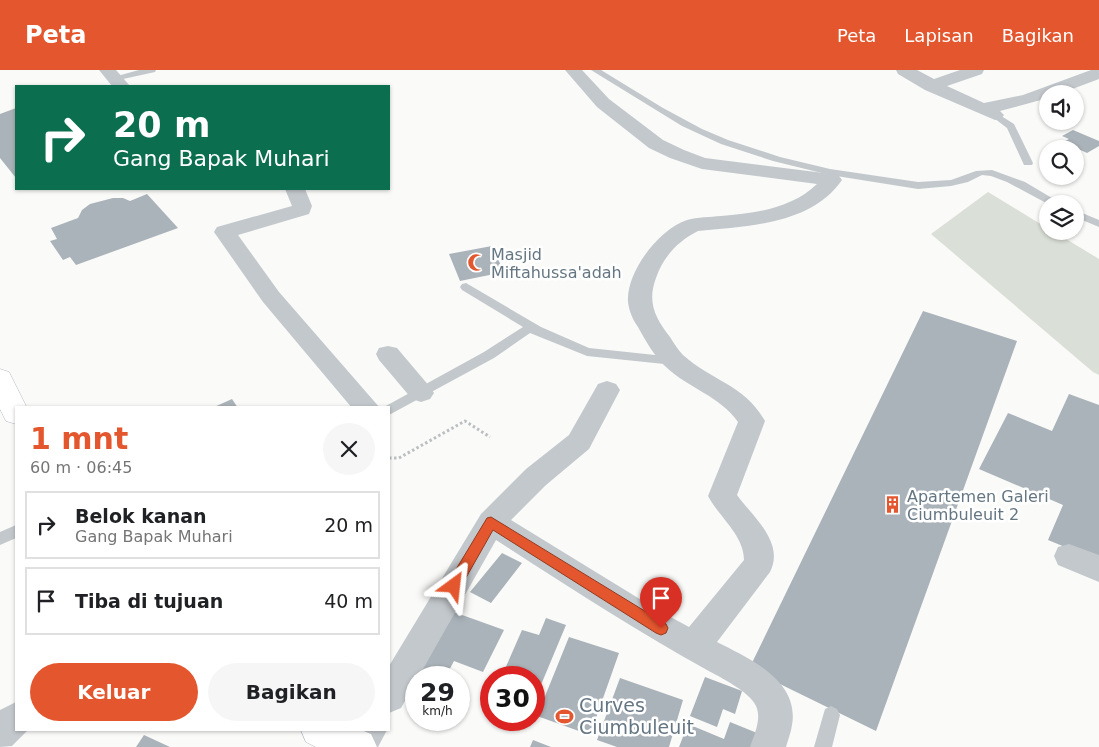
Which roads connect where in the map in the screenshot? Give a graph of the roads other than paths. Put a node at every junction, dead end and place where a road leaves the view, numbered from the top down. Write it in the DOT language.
graph roads {
  1 [pos="152,70"];
  2 [pos="572,70"];
  3 [pos="595,70"];
  4 [pos="904,70"];
  5 [pos="976,70"];
  6 [pos="1099,73"];
  7 [pos="114,78"];
  8 [pos="931,86"];
  9 [pos="989,112"];
  10 [pos="1028,163"];
  11 [pos="295,190"];
  12 [pos="1039,195"];
  13 [pos="1084,216"];
  14 [pos="1099,224"];
  15 [pos="466,287"];
  16 [pos="537,330"];
  17 [pos="388,354"];
  18 [pos="674,361"];
  19 [pos="0,378"];
  20 [pos="607,390"];
  21 [pos="421,393"];
  22 [pos="365,406"];
  23 [pos="390,409"];
  24 [pos="15,412"];
  25 [pos="491,522"];
  26 [pos="15,532"];
  27 [pos="0,540"];
  28 [pos="1069,556"];
  29 [pos="1099,569"];
  30 [pos="693,647"];
  31 [pos="390,695"];
  32 [pos="831,715"];
  33 [pos="15,719"];
  34 [pos="321,731"];
  35 [pos="368,731"];
  36 [pos="0,734"];
  37 [pos="359,747"];
  38 [pos="768,747"];
  39 [pos="823,747"];
  1 -- 7 [label="lane"];
  2 -- 18 [label="street"];
  3 -- 12 [label="lane"];
  4 -- 8 [label="street"];
  5 -- 8 [label="street"];
  6 -- 9 [label="street"];
  8 -- 9 [label="street"];
  9 -- 10 [label="lane"];
  11 -- 22 [label="street"];
  13 -- 14 [label="lane"];
  15 -- 16 [label="lane"];
  16 -- 18 [label="lane"];
  16 -- 21 [label="lane"];
  17 -- 21 [label="street"];
  18 -- 30 [label="street"];
  19 -- 24 [label="main road"];
  20 -- 25 [label="street"];
  21 -- 23 [label="lane"];
  25 -- 30 [label="street"];
  25 -- 31 [label="street"];
  26 -- 27 [label="lane"];
  28 -- 29 [label="street"];
  30 -- 38 [label="street"];
  32 -- 39 [label="lane"];
  33 -- 36 [label="street"];
  34 -- 37 [label="main road"];
  35 -- 37 [label="street"];
}
